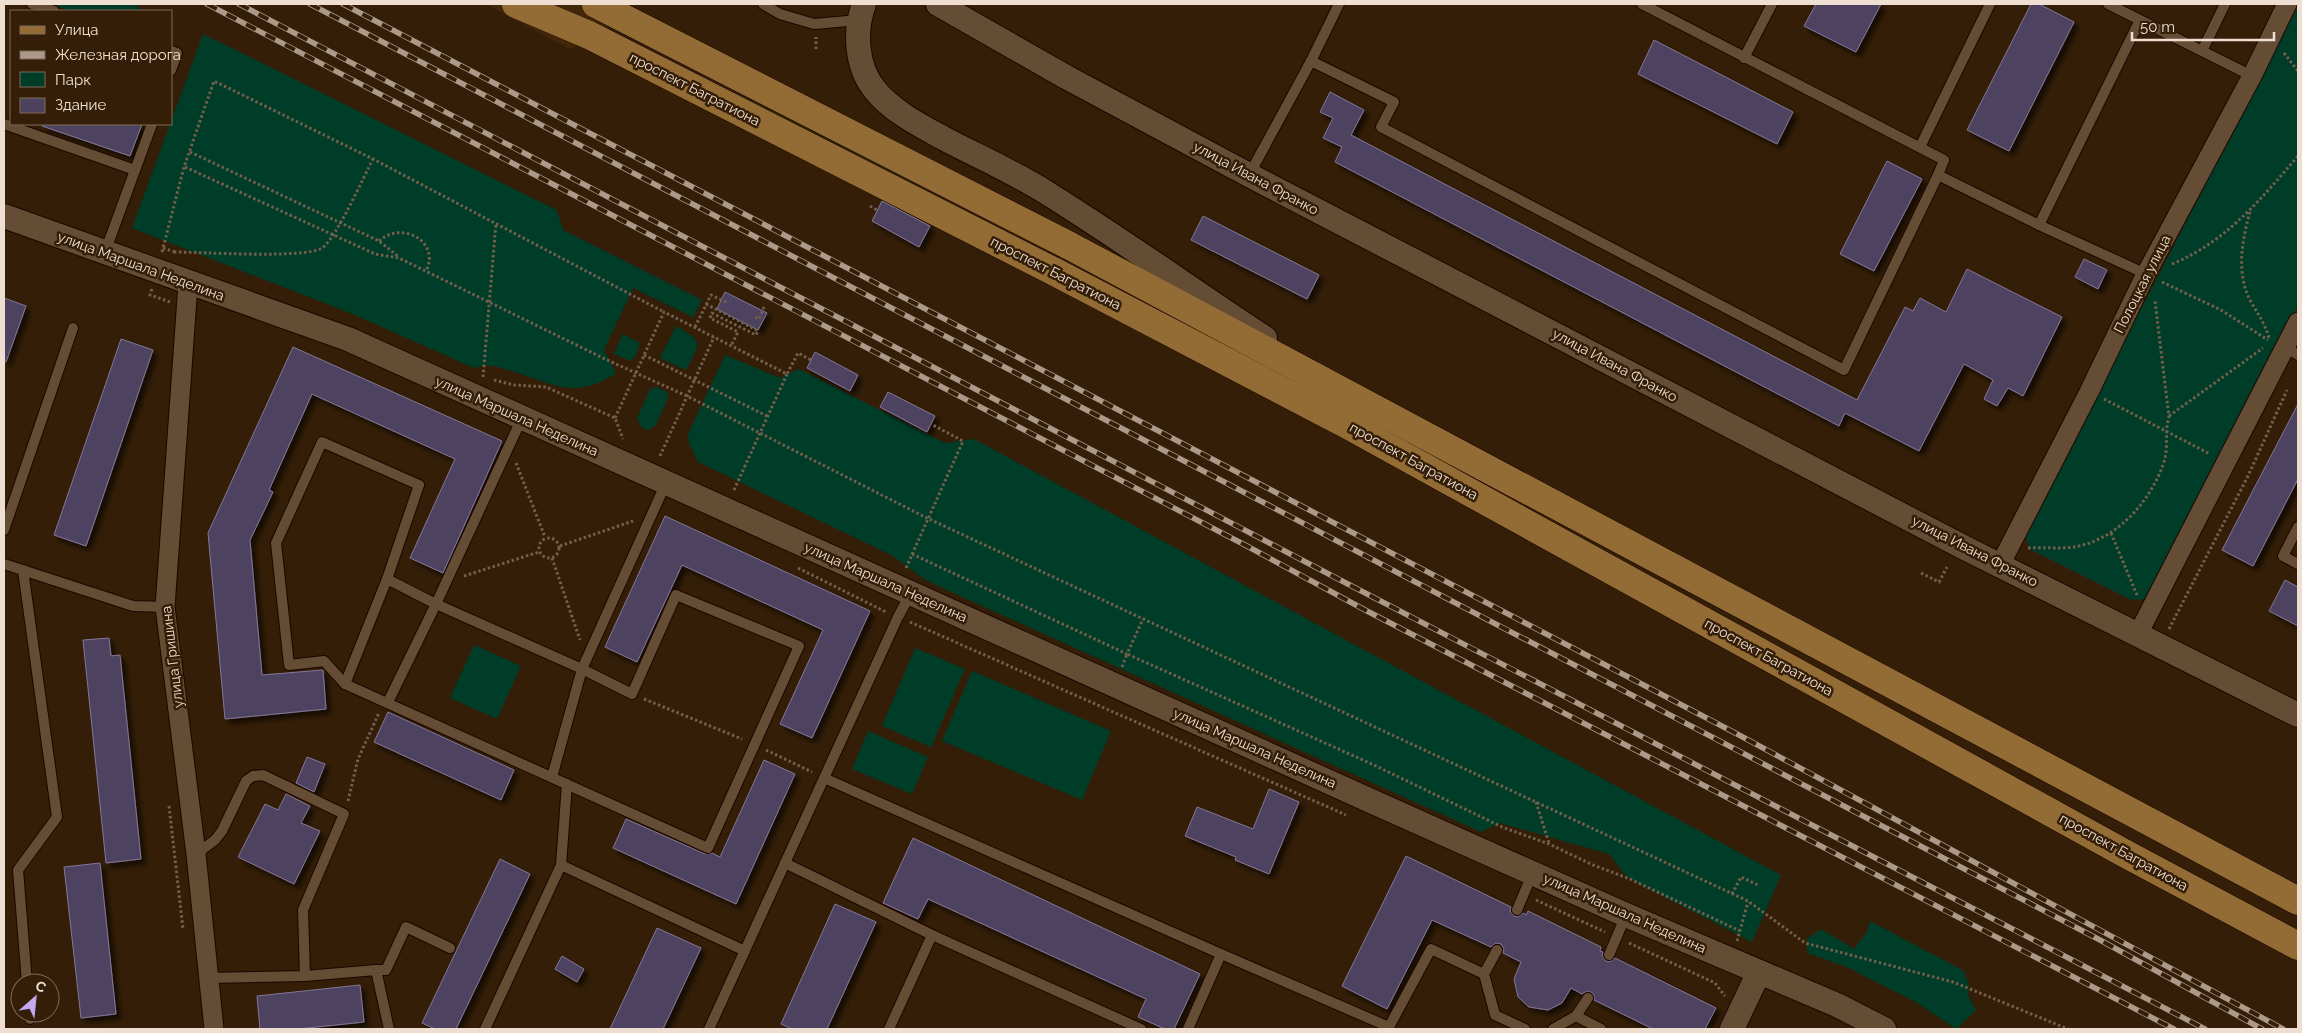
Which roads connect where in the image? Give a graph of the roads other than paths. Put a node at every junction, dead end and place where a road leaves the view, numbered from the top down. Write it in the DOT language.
graph roads {
  1 [pos="32,4"];
  2 [pos="516,4"];
  3 [pos="596,4"];
  4 [pos="763,4"];
  5 [pos="938,4"];
  6 [pos="1339,4"];
  7 [pos="1642,4"];
  8 [pos="1772,4"];
  9 [pos="1990,4"];
  10 [pos="2108,4"];
  11 [pos="2225,4"];
  12 [pos="2287,4"];
  13 [pos="2119,6"];
  14 [pos="51,10"];
  15 [pos="862,12"];
  16 [pos="2140,20"];
  17 [pos="172,51"];
  18 [pos="2202,51"];
  19 [pos="1744,58"];
  20 [pos="1311,61"];
  21 [pos="172,68"];
  22 [pos="2252,76"];
  23 [pos="4,124"];
  24 [pos="152,125"];
  25 [pos="1920,147"];
  26 [pos="135,170"];
  27 [pos="1249,175"];
  28 [pos="1938,175"];
  29 [pos="4,216"];
  30 [pos="2039,225"];
  31 [pos="105,253"];
  32 [pos="2146,274"];
  33 [pos="188,284"];
  34 [pos="2298,322"];
  35 [pos="73,328"];
  36 [pos="2285,348"];
  37 [pos="1359,399"];
  38 [pos="522,418"];
  39 [pos="666,483"];
  40 [pos="2298,527"];
  41 [pos="4,530"];
  42 [pos="4,564"];
  43 [pos="2298,564"];
  44 [pos="2000,565"];
  45 [pos="23,570"];
  46 [pos="387,579"];
  47 [pos="904,590"];
  48 [pos="436,604"];
  49 [pos="165,607"];
  50 [pos="2138,634"];
  51 [pos="584,664"];
  52 [pos="345,684"];
  53 [pos="386,701"];
  54 [pos="2298,715"];
  55 [pos="552,777"];
  56 [pos="824,778"];
  57 [pos="567,784"];
  58 [pos="196,854"];
  59 [pos="786,863"];
  60 [pos="561,865"];
  61 [pos="1533,872"];
  62 [pos="2298,901"];
  63 [pos="1517,910"];
  64 [pos="1626,915"];
  65 [pos="932,935"];
  66 [pos="2298,946"];
  67 [pos="450,948"];
  68 [pos="746,950"];
  69 [pos="1497,950"];
  70 [pos="1221,954"];
  71 [pos="1609,955"];
  72 [pos="376,970"];
  73 [pos="1759,972"];
  74 [pos="26,973"];
  75 [pos="1484,974"];
  76 [pos="305,976"];
  77 [pos="209,978"];
  78 [pos="1588,998"];
  79 [pos="1576,1016"];
  80 [pos="1134,1028"];
  81 [pos="1389,1028"];
  82 [pos="214,1029"];
  83 [pos="390,1029"];
  84 [pos="485,1029"];
  85 [pos="710,1029"];
  86 [pos="889,1029"];
  87 [pos="1188,1029"];
  88 [pos="1525,1029"];
  89 [pos="1553,1029"];
  90 [pos="1601,1029"];
  91 [pos="1732,1029"];
  92 [pos="1884,1029"];
  1 -- 14 [label="lane"];
  2 -- 66 [label="main road, проспект Багратиона, bridge"];
  3 -- 37 [label="main road, проспект Багратиона, bridge"];
  4 -- 15 [label="lane"];
  5 -- 27 [label="street, улица Ивана Франко"];
  6 -- 20 [label="lane"];
  7 -- 19 [label="lane"];
  8 -- 19 [label="lane"];
  9 -- 25 [label="lane"];
  10 -- 13 [label="lane"];
  11 -- 18 [label="lane"];
  12 -- 22 [label="street, Полоцкая улица"];
  13 -- 16 [label="lane"];
  15 -- 37 [label="street"];
  16 -- 18 [label="lane"];
  16 -- 30 [label="lane"];
  17 -- 21 [label="lane"];
  18 -- 22 [label="lane"];
  19 -- 25 [label="lane"];
  20 -- 27 [label="lane"];
  20 -- 28 [label="lane"];
  22 -- 32 [label="street, Полоцкая улица"];
  23 -- 26 [label="lane"];
  24 -- 26 [label="lane"];
  25 -- 28 [label="lane"];
  26 -- 31 [label="lane"];
  27 -- 44 [label="street, улица Ивана Франко"];
  28 -- 30 [label="lane"];
  29 -- 31 [label="street, улица Маршала Неделина"];
  30 -- 32 [label="lane"];
  31 -- 33 [label="street, улица Маршала Неделина"];
  32 -- 44 [label="street, Полоцкая улица"];
  33 -- 38 [label="street, улица Маршала Неделина"];
  33 -- 49 [label="street, улица Гришина"];
  34 -- 36 [label="street"];
  35 -- 41 [label="lane"];
  36 -- 50 [label="street"];
  37 -- 62 [label="main road, проспект Багратиона"];
  38 -- 39 [label="street, улица Маршала Неделина"];
  38 -- 48 [label="lane"];
  39 -- 47 [label="street, улица Маршала Неделина"];
  39 -- 51 [label="lane"];
  40 -- 43 [label="lane"];
  42 -- 45 [label="lane"];
  44 -- 50 [label="street, улица Ивана Франко"];
  45 -- 49 [label="lane"];
  45 -- 74 [label="lane"];
  46 -- 48 [label="lane"];
  46 -- 52 [label="lane"];
  46 -- 52 [label="lane"];
  47 -- 56 [label="lane"];
  47 -- 61 [label="street, улица Маршала Неделина"];
  48 -- 51 [label="lane"];
  48 -- 53 [label="lane"];
  49 -- 58 [label="street, улица Гришина"];
  50 -- 54 [label="street, улица Ивана Франко"];
  51 -- 55 [label="lane"];
  51 -- 57 [label="lane"];
  52 -- 53 [label="lane"];
  53 -- 55 [label="lane"];
  55 -- 57 [label="lane"];
  56 -- 59 [label="lane"];
  56 -- 70 [label="lane"];
  57 -- 60 [label="lane"];
  58 -- 76 [label="lane"];
  58 -- 77 [label="street, улица Гришина"];
  59 -- 65 [label="lane"];
  59 -- 68 [label="lane"];
  60 -- 68 [label="lane"];
  60 -- 84 [label="lane"];
  61 -- 63 [label="lane"];
  61 -- 64 [label="street, улица Маршала Неделина"];
  64 -- 71 [label="lane"];
  64 -- 73 [label="street, улица Маршала Неделина"];
  65 -- 80 [label="lane"];
  65 -- 86 [label="lane"];
  67 -- 72 [label="lane"];
  68 -- 85 [label="lane"];
  69 -- 75 [label="lane"];
  70 -- 81 [label="lane"];
  70 -- 87 [label="lane"];
  72 -- 76 [label="lane"];
  72 -- 83 [label="lane"];
  73 -- 91 [label="street"];
  73 -- 92 [label="street, улица Маршала Неделина"];
  75 -- 81 [label="lane"];
  75 -- 88 [label="lane"];
  76 -- 77 [label="lane"];
  77 -- 82 [label="street, улица Гришина"];
  78 -- 79 [label="lane"];
  79 -- 89 [label="lane"];
  79 -- 90 [label="lane"];
}
